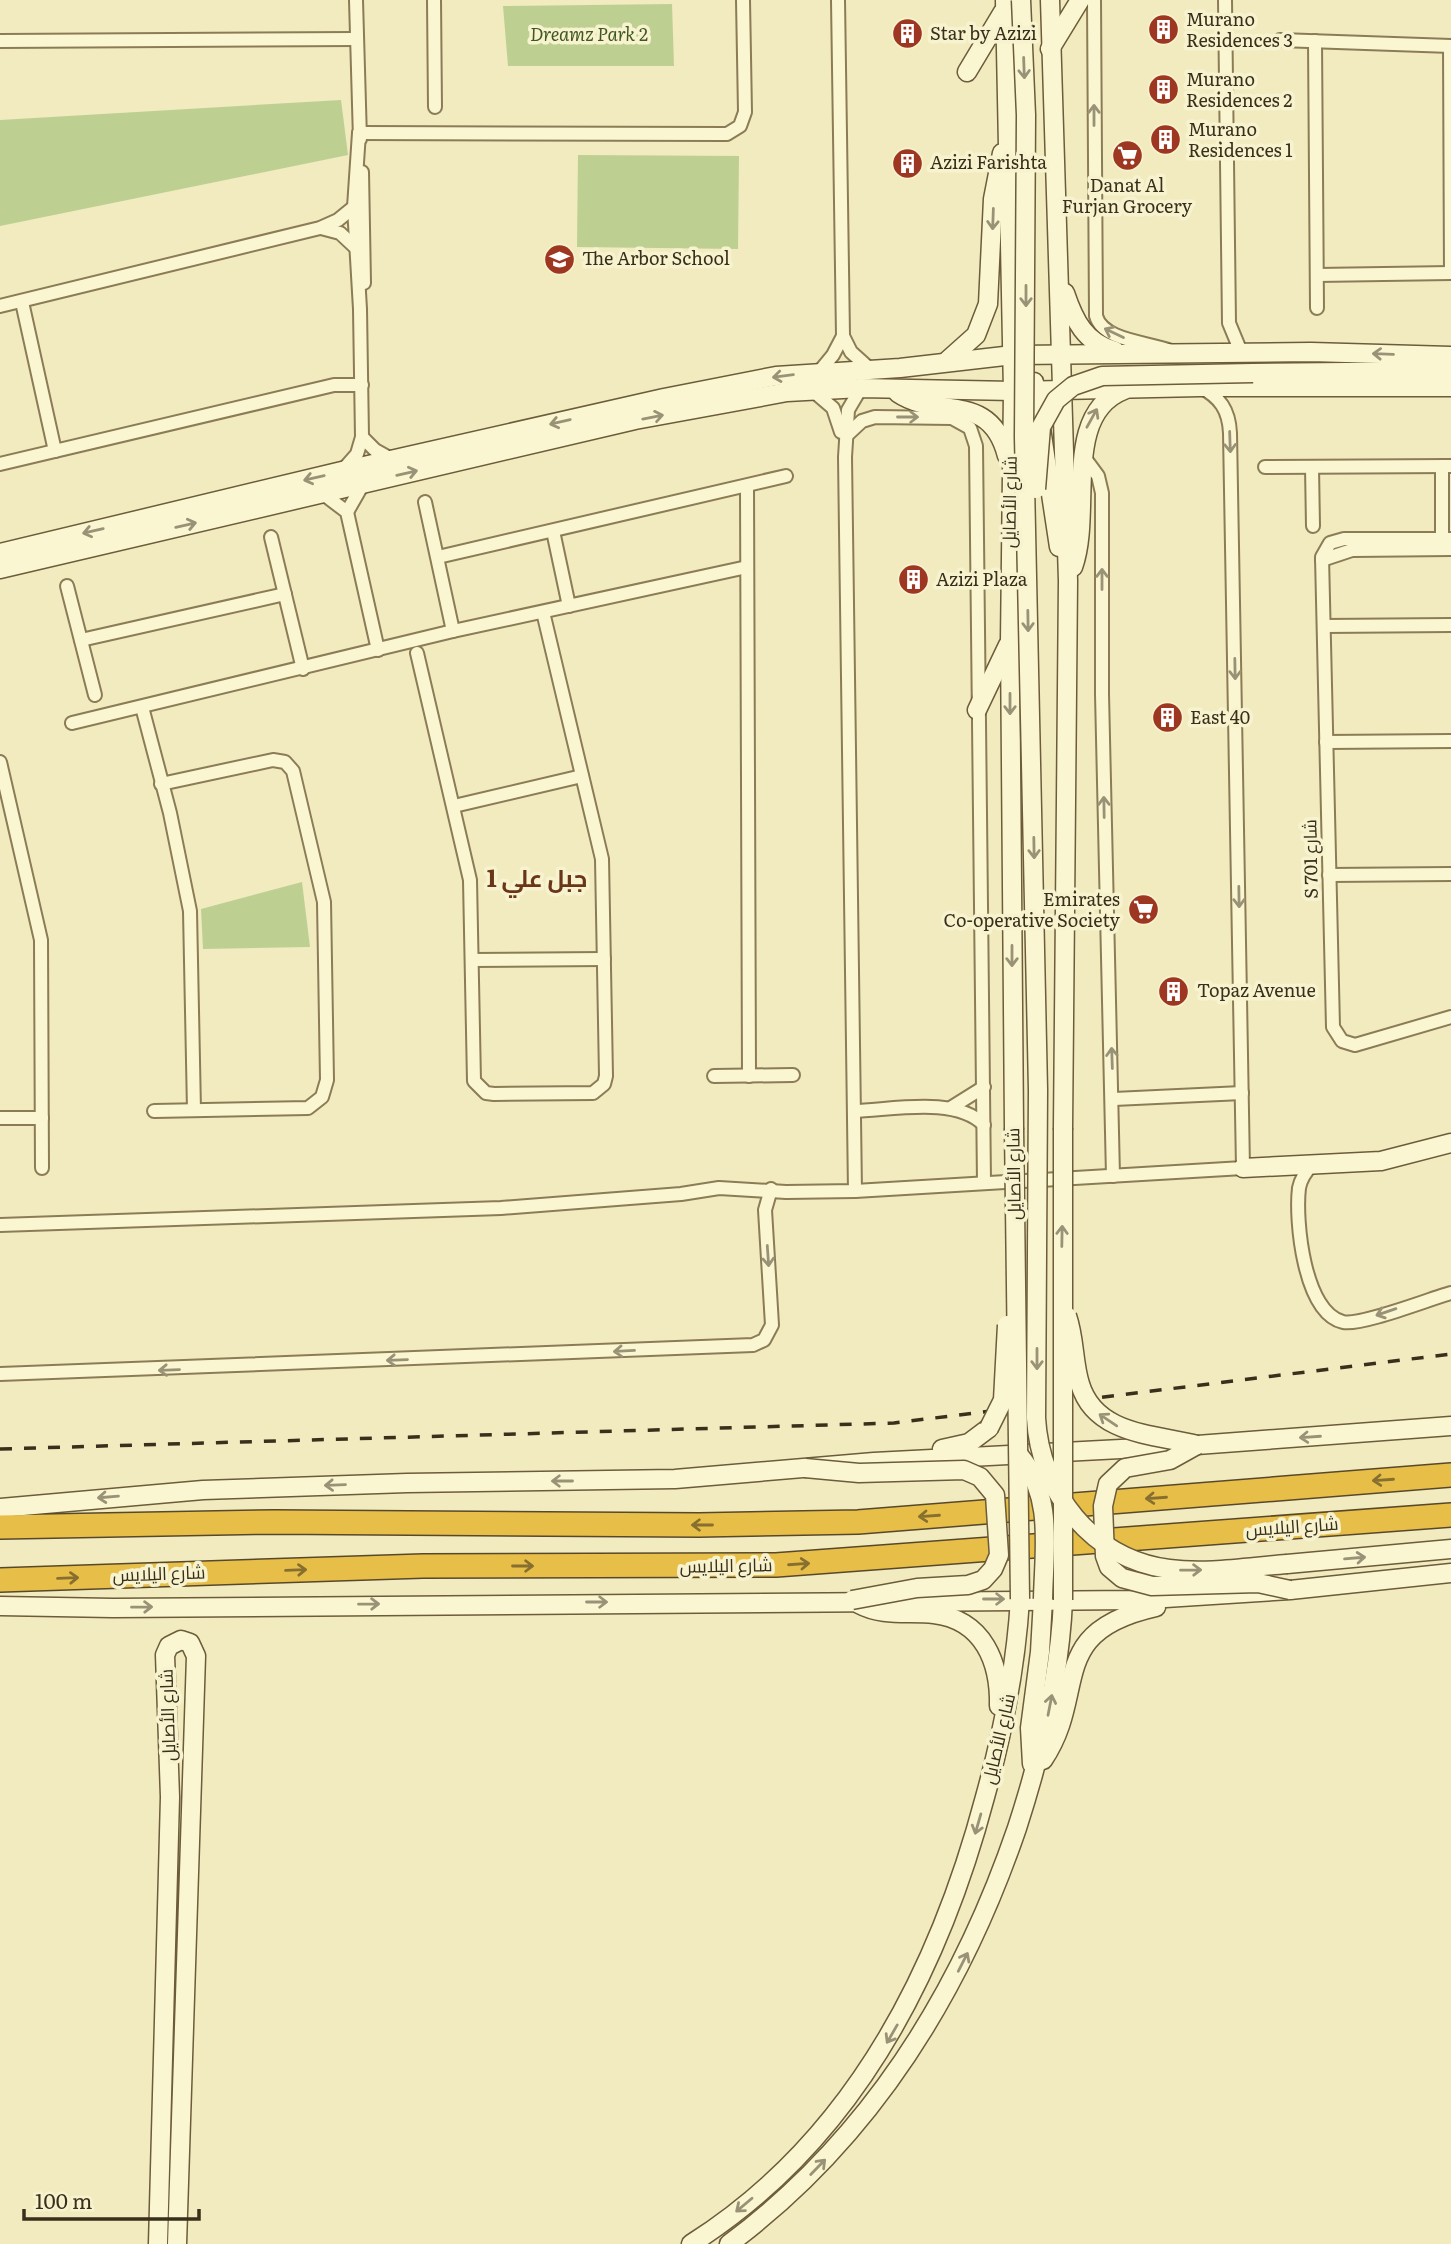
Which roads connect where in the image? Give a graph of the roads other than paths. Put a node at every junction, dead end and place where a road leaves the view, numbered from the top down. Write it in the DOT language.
graph roads {
  1 [pos="356,0"];
  2 [pos="434,0"];
  3 [pos="743,0"];
  4 [pos="838,0"];
  5 [pos="1050,0"];
  6 [pos="1080,0"];
  7 [pos="1094,0"];
  8 [pos="1225,0"];
  9 [pos="1010,3"];
  10 [pos="356,40"];
  11 [pos="1280,40"];
  12 [pos="0,41"];
  13 [pos="1315,41"];
  14 [pos="1451,46"];
  15 [pos="1050,49"];
  16 [pos="967,72"];
  17 [pos="435,107"];
  18 [pos="1008,128"];
  19 [pos="359,133"];
  20 [pos="354,207"];
  21 [pos="320,228"];
  22 [pos="355,247"];
  23 [pos="1059,272"];
  24 [pos="1451,273"];
  25 [pos="1317,275"];
  26 [pos="22,302"];
  27 [pos="0,306"];
  28 [pos="1317,308"];
  29 [pos="360,309"];
  30 [pos="1229,324"];
  31 [pos="843,336"];
  32 [pos="1241,352"];
  33 [pos="1062,353"];
  34 [pos="1125,353"];
  35 [pos="1178,353"];
  36 [pos="1213,353"];
  37 [pos="1013,355"];
  38 [pos="1451,356"];
  39 [pos="948,360"];
  40 [pos="871,370"];
  41 [pos="1451,371"];
  42 [pos="819,372"];
  43 [pos="362,385"];
  44 [pos="1200,387"];
  45 [pos="1451,387"];
  46 [pos="861,388"];
  47 [pos="1129,388"];
  48 [pos="892,389"];
  49 [pos="811,390"];
  50 [pos="1038,390"];
  51 [pos="1063,390"];
  52 [pos="1013,391"];
  53 [pos="846,435"];
  54 [pos="362,437"];
  55 [pos="55,451"];
  56 [pos="845,457"];
  57 [pos="1084,457"];
  58 [pos="394,460"];
  59 [pos="0,464"];
  60 [pos="1447,466"];
  61 [pos="1010,467"];
  62 [pos="1265,467"];
  63 [pos="1312,467"];
  64 [pos="342,471"];
  65 [pos="786,476"];
  66 [pos="363,484"];
  67 [pos="747,487"];
  68 [pos="322,494"];
  69 [pos="425,502"];
  70 [pos="347,512"];
  71 [pos="1313,526"];
  72 [pos="553,531"];
  73 [pos="271,537"];
  74 [pos="1446,544"];
  75 [pos="0,553"];
  76 [pos="438,557"];
  77 [pos="747,566"];
  78 [pos="0,569"];
  79 [pos="1027,572"];
  80 [pos="1068,580"];
  81 [pos="67,586"];
  82 [pos="285,594"];
  83 [pos="569,606"];
  84 [pos="543,612"];
  85 [pos="1451,625"];
  86 [pos="1324,626"];
  87 [pos="453,631"];
  88 [pos="81,640"];
  89 [pos="1010,641"];
  90 [pos="379,650"];
  91 [pos="417,653"];
  92 [pos="303,669"];
  93 [pos="95,695"];
  94 [pos="142,707"];
  95 [pos="977,710"];
  96 [pos="72,723"];
  97 [pos="1326,741"];
  98 [pos="1451,741"];
  99 [pos="0,762"];
  100 [pos="582,776"];
  101 [pos="160,784"];
  102 [pos="454,806"];
  103 [pos="1451,874"];
  104 [pos="1329,875"];
  105 [pos="604,959"];
  106 [pos="472,960"];
  107 [pos="1451,1017"];
  108 [pos="793,1075"];
  109 [pos="714,1076"];
  110 [pos="749,1076"];
  111 [pos="984,1087"];
  112 [pos="1242,1093"];
  113 [pos="1114,1099"];
  114 [pos="952,1107"];
  115 [pos="194,1110"];
  116 [pos="154,1111"];
  117 [pos="854,1111"];
  118 [pos="0,1118"];
  119 [pos="42,1118"];
  120 [pos="984,1125"];
  121 [pos="1451,1143"];
  122 [pos="1312,1164"];
  123 [pos="42,1167"];
  124 [pos="1243,1168"];
  125 [pos="1113,1176"];
  126 [pos="984,1182"];
  127 [pos="771,1189"];
  128 [pos="855,1191"];
  129 [pos="0,1225"];
  130 [pos="1451,1293"];
  131 [pos="1016,1294"];
  132 [pos="1061,1304"];
  133 [pos="0,1374"];
  134 [pos="1451,1426"];
  135 [pos="1197,1445"];
  136 [pos="1064,1452"];
  137 [pos="1018,1455"];
  138 [pos="874,1462"];
  139 [pos="805,1468"];
  140 [pos="1451,1475"];
  141 [pos="0,1508"];
  142 [pos="1451,1516"];
  143 [pos="0,1527"];
  144 [pos="1451,1549"];
  145 [pos="1451,1573"];
  146 [pos="0,1580"];
  147 [pos="1290,1590"];
  148 [pos="1205,1596"];
  149 [pos="1020,1599"];
  150 [pos="1043,1599"];
  151 [pos="852,1600"];
  152 [pos="1063,1600"];
  153 [pos="0,1606"];
  154 [pos="1001,1734"];
  155 [pos="1034,1771"];
  156 [pos="158,2244"];
  157 [pos="177,2244"];
  158 [pos="691,2244"];
  159 [pos="729,2244"];
  1 -- 10 [label="street"];
  2 -- 17 [label="street"];
  3 -- 19 [label="street"];
  4 -- 31 [label="street"];
  5 -- 15 [label="main road"];
  6 -- 15 [label="main road"];
  35 -- 7 [label="street, one-way"];
  8 -- 30 [label="street"];
  9 -- 16 [label="main road"];
  9 -- 18 [label="main road, شارع الأصايل"];
  9 -- 79 [label="main road, one-way, bridge"];
  10 -- 12 [label="street"];
  10 -- 19 [label="street"];
  11 -- 13 [label="street"];
  13 -- 14 [label="street"];
  13 -- 25 [label="street"];
  14 -- 24 [label="street"];
  15 -- 23 [label="main road"];
  18 -- 37 [label="main road, شارع الأصايل"];
  18 -- 39 [label="main road, one-way"];
  19 -- 20 [label="street"];
  19 -- 29 [label="street"];
  20 -- 21 [label="street"];
  20 -- 22 [label="street"];
  21 -- 22 [label="street"];
  21 -- 26 [label="street"];
  22 -- 29 [label="street"];
  23 -- 33 [label="main road"];
  23 -- 34 [label="main road"];
  24 -- 25 [label="street"];
  25 -- 28 [label="street"];
  26 -- 27 [label="street"];
  26 -- 55 [label="street"];
  29 -- 43 [label="street"];
  30 -- 32 [label="street"];
  30 -- 36 [label="street"];
  31 -- 40 [label="street"];
  31 -- 42 [label="street"];
  32 -- 36 [label="main road"];
  38 -- 32 [label="main road, one-way"];
  33 -- 34 [label="main road"];
  33 -- 37 [label="main road"];
  33 -- 51 [label="main road"];
  34 -- 35 [label="main road"];
  35 -- 36 [label="main road"];
  37 -- 39 [label="main road"];
  37 -- 50 [label="main road"];
  37 -- 52 [label="main road, شارع الأصايل"];
  39 -- 40 [label="main road"];
  40 -- 42 [label="main road"];
  41 -- 79 [label="main road, bridge"];
  42 -- 58 [label="main road, one-way"];
  43 -- 54 [label="street"];
  43 -- 55 [label="street"];
  44 -- 45 [label="main road"];
  44 -- 47 [label="main road"];
  44 -- 112 [label="street, one-way"];
  46 -- 48 [label="main road"];
  46 -- 49 [label="main road"];
  46 -- 53 [label="street"];
  47 -- 51 [label="main road"];
  57 -- 47 [label="main road, one-way"];
  48 -- 52 [label="main road"];
  48 -- 61 [label="main road"];
  49 -- 56 [label="street"];
  66 -- 49 [label="main road, one-way"];
  50 -- 51 [label="main road"];
  50 -- 52 [label="main road"];
  50 -- 80 [label="main road"];
  51 -- 80 [label="main road"];
  52 -- 61 [label="main road, شارع الأصايل"];
  53 -- 56 [label="street"];
  53 -- 95 [label="street, one-way"];
  54 -- 58 [label="street"];
  54 -- 64 [label="street"];
  55 -- 59 [label="street"];
  56 -- 117 [label="street"];
  57 -- 80 [label="main road"];
  113 -- 57 [label="street, one-way"];
  58 -- 64 [label="main road"];
  60 -- 63 [label="street"];
  60 -- 74 [label="street"];
  61 -- 89 [label="main road, شارع الأصايل"];
  62 -- 63 [label="street"];
  63 -- 71 [label="street"];
  64 -- 75 [label="main road, one-way"];
  65 -- 67 [label="street"];
  66 -- 68 [label="main road"];
  66 -- 70 [label="street"];
  67 -- 72 [label="street"];
  67 -- 77 [label="street"];
  68 -- 70 [label="street"];
  78 -- 68 [label="main road, one-way"];
  69 -- 76 [label="street"];
  70 -- 90 [label="street"];
  72 -- 76 [label="street"];
  72 -- 83 [label="street"];
  73 -- 82 [label="street"];
  74 -- 86 [label="street, S 701 شارع"];
  76 -- 87 [label="street"];
  77 -- 83 [label="street"];
  77 -- 110 [label="street"];
  79 -- 144 [label="main road, one-way, bridge"];
  132 -- 80 [label="main road, one-way, bridge"];
  81 -- 88 [label="street"];
  82 -- 88 [label="street"];
  82 -- 92 [label="street"];
  83 -- 84 [label="street"];
  84 -- 87 [label="street"];
  84 -- 100 [label="street"];
  85 -- 86 [label="street"];
  86 -- 97 [label="street, S 701 شارع"];
  87 -- 90 [label="street"];
  88 -- 93 [label="street"];
  89 -- 95 [label="main road"];
  89 -- 131 [label="main road, شارع الأصايل, one-way, bridge"];
  90 -- 92 [label="street"];
  91 -- 102 [label="street"];
  92 -- 94 [label="street"];
  94 -- 96 [label="street"];
  94 -- 101 [label="street"];
  95 -- 111 [label="street"];
  97 -- 98 [label="street"];
  97 -- 104 [label="street, S 701 شارع"];
  99 -- 119 [label="street"];
  100 -- 102 [label="street"];
  100 -- 105 [label="street"];
  101 -- 115 [label="street"];
  101 -- 115 [label="street"];
  102 -- 106 [label="street"];
  103 -- 104 [label="street"];
  104 -- 107 [label="street, S 701 شارع"];
  105 -- 106 [label="street"];
  105 -- 106 [label="street"];
  108 -- 110 [label="street"];
  109 -- 110 [label="street"];
  111 -- 114 [label="street"];
  111 -- 120 [label="street"];
  112 -- 113 [label="street"];
  112 -- 124 [label="street"];
  113 -- 125 [label="street"];
  114 -- 117 [label="street"];
  114 -- 120 [label="street"];
  115 -- 116 [label="street"];
  117 -- 128 [label="street"];
  118 -- 119 [label="street"];
  119 -- 123 [label="street"];
  120 -- 126 [label="street"];
  121 -- 122 [label="main road"];
  122 -- 124 [label="main road"];
  130 -- 122 [label="street, one-way"];
  124 -- 125 [label="street"];
  125 -- 126 [label="street"];
  126 -- 128 [label="street"];
  127 -- 128 [label="street"];
  127 -- 129 [label="street"];
  127 -- 133 [label="street, one-way"];
  131 -- 137 [label="main road, شارع الأصايل, bridge"];
  131 -- 138 [label="main road, bridge"];
  135 -- 132 [label="main road, one-way, bridge"];
  132 -- 136 [label="main road, bridge"];
  134 -- 135 [label="main road, one-way"];
  135 -- 136 [label="main road, bridge"];
  135 -- 147 [label="main road, bridge"];
  136 -- 137 [label="main road, bridge"];
  136 -- 152 [label="main road, bridge"];
  137 -- 138 [label="main road"];
  137 -- 149 [label="main road, شارع الأصايل, bridge"];
  137 -- 150 [label="main road, bridge"];
  138 -- 139 [label="main road, bridge"];
  139 -- 141 [label="main road, one-way"];
  139 -- 151 [label="main road, bridge"];
  140 -- 143 [label="highway, one-way"];
  146 -- 142 [label="highway, شارع اليلايس, one-way"];
  145 -- 147 [label="main road"];
  147 -- 148 [label="main road, bridge"];
  148 -- 152 [label="main road"];
  148 -- 155 [label="main road"];
  149 -- 150 [label="main road"];
  151 -- 149 [label="main road, one-way, bridge"];
  149 -- 154 [label="main road, شارع الأصايل"];
  150 -- 152 [label="main road, bridge"];
  150 -- 155 [label="main road"];
  153 -- 151 [label="main road, one-way"];
  151 -- 154 [label="main road"];
  155 -- 152 [label="main road, one-way"];
  154 -- 158 [label="main road, شارع الأصايل, one-way"];
  159 -- 155 [label="main road, one-way"];
  156 -- 157 [label="main road, شارع الأصايل"];
}
